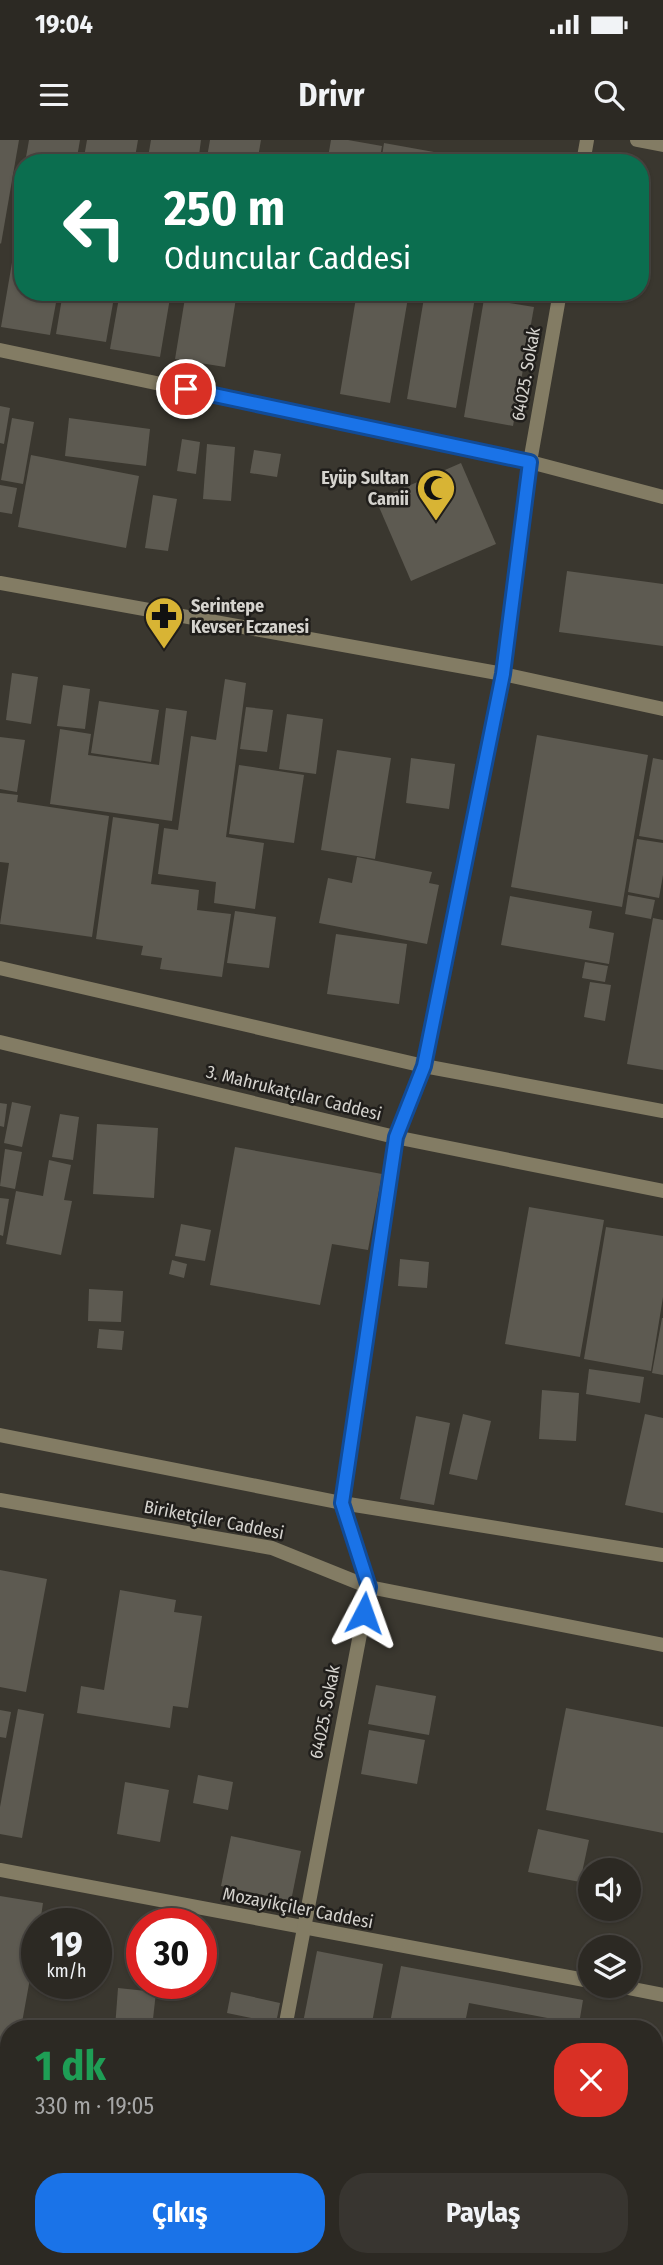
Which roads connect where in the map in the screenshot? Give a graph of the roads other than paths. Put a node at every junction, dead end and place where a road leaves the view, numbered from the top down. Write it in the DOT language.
graph roads {
  1 [pos="637,140"];
  2 [pos="663,145"];
  3 [pos="558,301"];
  4 [pos="0,350"];
  5 [pos="530,462"];
  6 [pos="663,497"];
  7 [pos="0,583"];
  8 [pos="503,674"];
  9 [pos="663,709"];
  10 [pos="0,968"];
  11 [pos="0,1042"];
  12 [pos="424,1066"];
  13 [pos="663,1111"];
  14 [pos="396,1137"];
  15 [pos="663,1191"];
  16 [pos="0,1436"];
  17 [pos="0,1500"];
  18 [pos="342,1503"];
  19 [pos="663,1555"];
  20 [pos="369,1587"];
  21 [pos="663,1645"];
  22 [pos="0,1870"];
  23 [pos="304,1928"];
  24 [pos="578,1979"];
  25 [pos="641,1990"];
  26 [pos="663,1994"];
  27 [pos="287,2020"];
  1 -- 2 [label="street"];
  3 -- 5 [label="street, 64025. Sokak"];
  4 -- 5 [label="street"];
  5 -- 6 [label="street"];
  5 -- 8 [label="street, 64025. Sokak"];
  7 -- 8 [label="street"];
  8 -- 9 [label="street"];
  8 -- 12 [label="street, 64025. Sokak"];
  10 -- 12 [label="street"];
  11 -- 14 [label="street, 3. Mahrukatçılar Caddesi"];
  12 -- 13 [label="street"];
  12 -- 14 [label="street, 64025. Sokak"];
  14 -- 15 [label="street, 3. Mahrukatçılar Caddesi"];
  14 -- 18 [label="street, 64025. Sokak"];
  16 -- 18 [label="street"];
  17 -- 20 [label="street, Biriketçiler Caddesi"];
  18 -- 19 [label="street"];
  18 -- 20 [label="street, 64025. Sokak"];
  20 -- 21 [label="street, Biriketçiler Caddesi"];
  20 -- 23 [label="street, 64025. Sokak"];
  22 -- 23 [label="street, Mozayikçiler Caddesi"];
  23 -- 24 [label="street, Mozayikçiler Caddesi"];
  23 -- 27 [label="street, 64025. Sokak"];
  25 -- 26 [label="street"];
}
